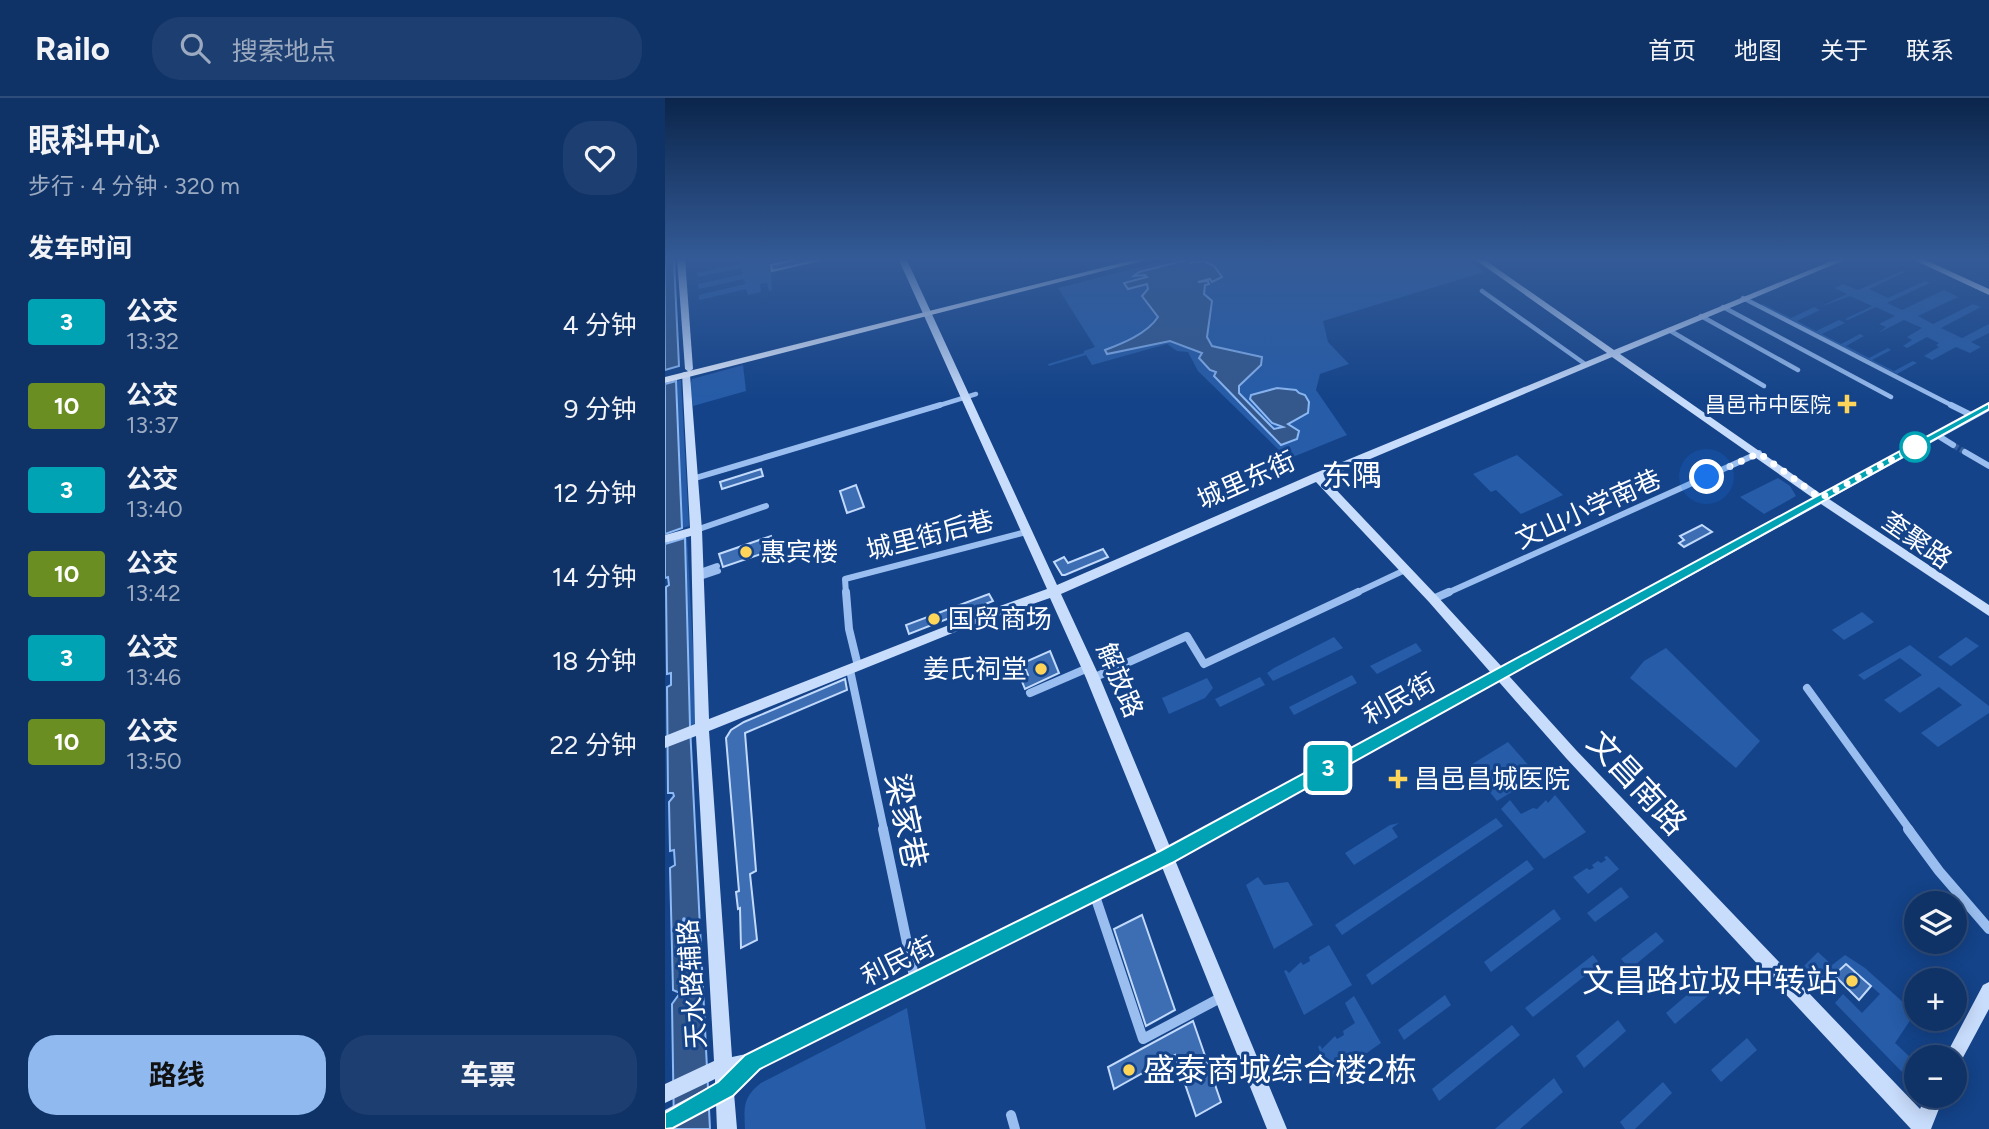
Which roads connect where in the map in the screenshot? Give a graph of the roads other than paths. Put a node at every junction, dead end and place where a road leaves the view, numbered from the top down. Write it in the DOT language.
graph roads {
  1 [pos="682,306"];
  2 [pos="924,306"];
  3 [pos="949,306"];
  4 [pos="1503,306"];
  5 [pos="1547,306"];
  6 [pos="1759,306"];
  7 [pos="1723,307"];
  8 [pos="927,312"];
  9 [pos="1701,316"];
  10 [pos="1669,330"];
  11 [pos="1613,352"];
  12 [pos="1585,364"];
  13 [pos="1798,370"];
  14 [pos="684,373"];
  15 [pos="665,377"];
  16 [pos="1764,386"];
  17 [pos="971,396"];
  18 [pos="1891,397"];
  19 [pos="1989,407"];
  20 [pos="1973,416"];
  21 [pos="1937,436"];
  22 [pos="1953,445"];
  23 [pos="1965,452"];
  24 [pos="1759,453"];
  25 [pos="1989,466"];
  26 [pos="1317,476"];
  27 [pos="692,479"];
  28 [pos="1820,498"];
  29 [pos="766,506"];
  30 [pos="691,531"];
  31 [pos="1026,532"];
  32 [pos="665,539"];
  33 [pos="718,569"];
  34 [pos="1405,570"];
  35 [pos="696,576"];
  36 [pos="845,579"];
  37 [pos="1053,592"];
  38 [pos="1433,599"];
  39 [pos="1989,611"];
  40 [pos="1989,619"];
  41 [pos="854,668"];
  42 [pos="1091,673"];
  43 [pos="1499,675"];
  44 [pos="1807,688"];
  45 [pos="1030,693"];
  46 [pos="697,728"];
  47 [pos="665,742"];
  48 [pos="1166,857"];
  49 [pos="1094,893"];
  50 [pos="1989,929"];
  51 [pos="915,982"];
  52 [pos="1989,991"];
  53 [pos="1223,997"];
  54 [pos="1960,1045"];
  55 [pos="753,1062"];
  56 [pos="717,1069"];
  57 [pos="719,1092"];
  58 [pos="668,1093"];
  59 [pos="1930,1108"];
  60 [pos="1011,1115"];
  61 [pos="667,1119"];
  62 [pos="1921,1127"];
  63 [pos="727,1129"];
  64 [pos="1015,1129"];
  65 [pos="1276,1129"];
  1 -- 14 [label="street, 天水路辅路"];
  2 -- 8 [label="street, 解放路"];
  3 -- 8 [label="main road"];
  4 -- 12 [label="street"];
  5 -- 11 [label="street, 奎聚路"];
  6 -- 20 [label="street"];
  7 -- 9 [label="street, 城里东街"];
  7 -- 18 [label="street"];
  8 -- 14 [label="main road"];
  8 -- 17 [label="street, 解放路"];
  9 -- 10 [label="street, 城里东街"];
  9 -- 13 [label="street"];
  10 -- 11 [label="street, 城里东街"];
  10 -- 16 [label="street"];
  11 -- 12 [label="street, 城里东街"];
  11 -- 24 [label="street, 奎聚路"];
  12 -- 26 [label="street, 城里东街"];
  14 -- 15 [label="main road"];
  14 -- 27 [label="street, 天水路辅路"];
  17 -- 27 [label="street"];
  17 -- 31 [label="street, 解放路"];
  19 -- 20 [label="street, 利民街"];
  20 -- 21 [label="street, 利民街"];
  21 -- 22 [label="street"];
  21 -- 28 [label="street, 利民街"];
  23 -- 25 [label="street"];
  24 -- 28 [label="street, 奎聚路"];
  24 -- 38 [label="street, 文山小学南巷"];
  26 -- 34 [label="street, 文昌南路"];
  26 -- 37 [label="street, 城里东街"];
  27 -- 30 [label="street, 天水路辅路"];
  28 -- 39 [label="street, 奎聚路"];
  28 -- 40 [label="street, 奎聚路"];
  28 -- 43 [label="street, 利民街"];
  29 -- 30 [label="street"];
  30 -- 32 [label="street"];
  30 -- 35 [label="street, 天水路辅路"];
  31 -- 36 [label="street, 城里街后巷"];
  31 -- 37 [label="street, 解放路"];
  33 -- 35 [label="street"];
  34 -- 38 [label="street, 文昌南路"];
  34 -- 42 [label="street"];
  35 -- 46 [label="street, 天水路辅路"];
  36 -- 41 [label="street, 梁家巷"];
  37 -- 41 [label="street, 城里东街"];
  37 -- 42 [label="street, 解放路"];
  38 -- 43 [label="street, 文昌南路"];
  41 -- 46 [label="street, 城里东街"];
  41 -- 51 [label="street, 梁家巷"];
  42 -- 45 [label="street"];
  42 -- 48 [label="street, 解放路"];
  43 -- 48 [label="street, 利民街"];
  43 -- 62 [label="street, 文昌南路"];
  44 -- 50 [label="street"];
  46 -- 47 [label="street, 城里东街"];
  46 -- 56 [label="street, 天水路辅路"];
  48 -- 49 [label="street, 利民街"];
  48 -- 53 [label="street, 解放路"];
  49 -- 51 [label="street, 利民街"];
  49 -- 53 [label="street"];
  51 -- 55 [label="street, 利民街"];
  52 -- 54 [label="street"];
  53 -- 65 [label="street, 解放路"];
  55 -- 56 [label="street, 利民街"];
  55 -- 57 [label="street, 利民街"];
  56 -- 57 [label="street, 天水路辅路"];
  56 -- 58 [label="street, 利民街"];
  57 -- 61 [label="street, 利民街"];
  57 -- 63 [label="street, 天水路辅路"];
  59 -- 62 [label="street"];
  60 -- 64 [label="street"];
}
